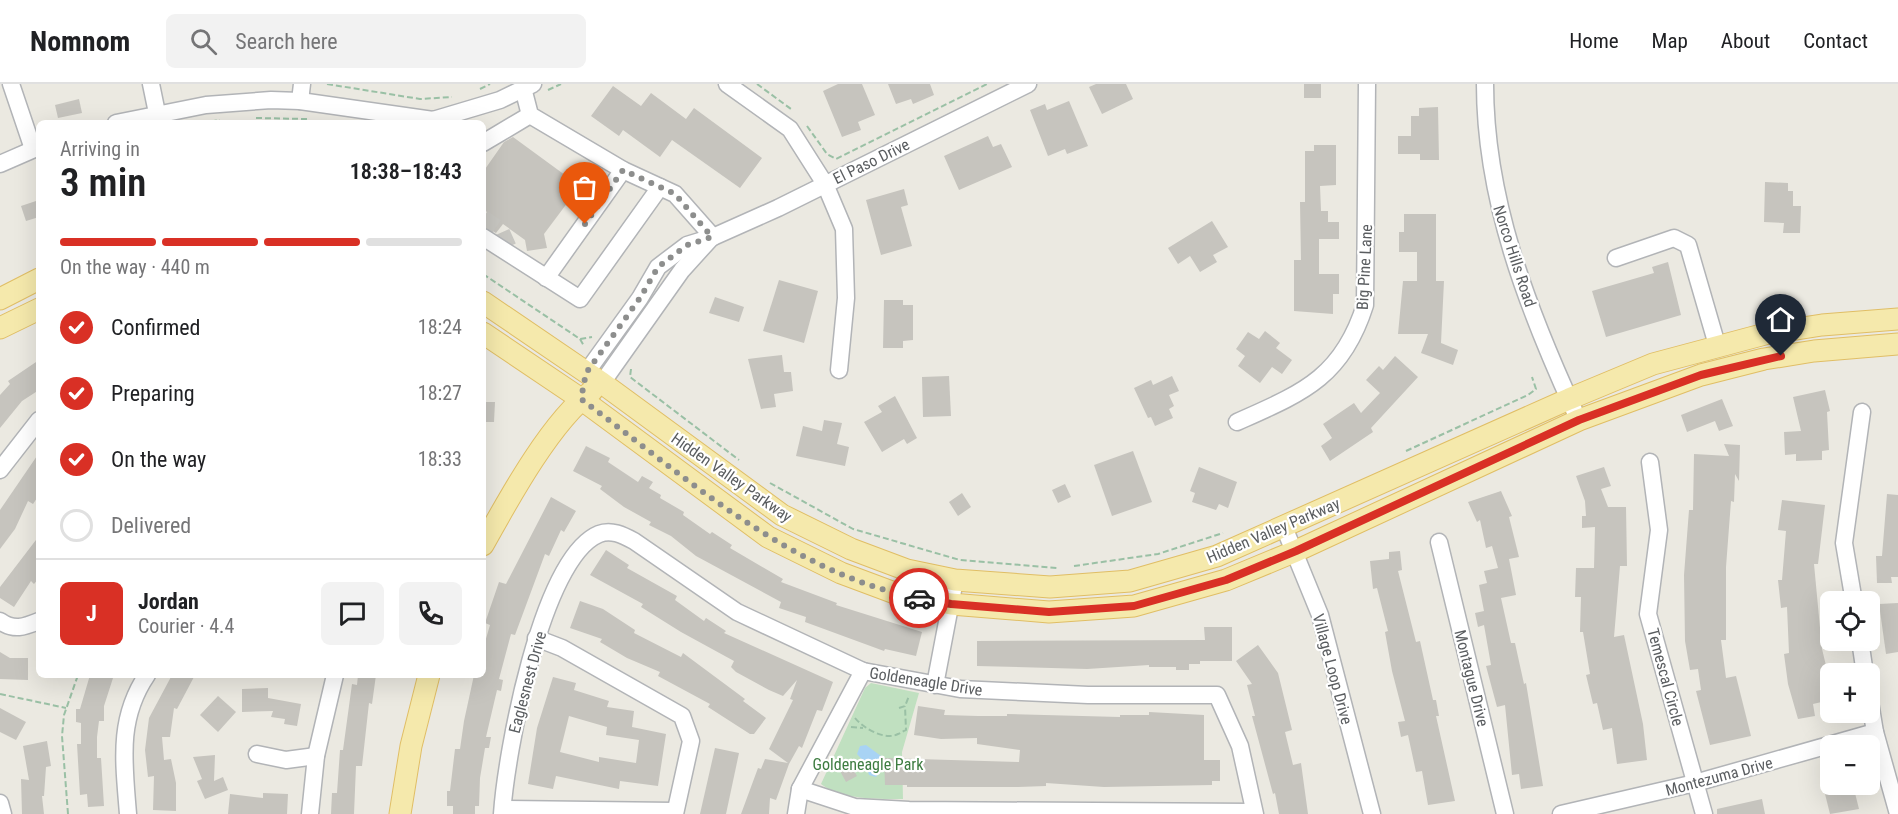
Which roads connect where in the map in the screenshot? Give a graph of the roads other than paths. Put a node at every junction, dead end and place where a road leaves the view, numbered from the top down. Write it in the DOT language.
graph roads {
  1 [pos="11,84"];
  2 [pos="151,84"];
  3 [pos="302,84"];
  4 [pos="727,84"];
  5 [pos="1028,84"];
  6 [pos="1367,84"];
  7 [pos="1485,84"];
  8 [pos="528,86"];
  9 [pos="300,101"];
  10 [pos="157,113"];
  11 [pos="530,115"];
  12 [pos="128,120"];
  13 [pos="486,141"];
  14 [pos="36,148"];
  15 [pos="0,164"];
  16 [pos="623,170"];
  17 [pos="825,184"];
  18 [pos="660,187"];
  19 [pos="712,237"];
  20 [pos="486,239"];
  21 [pos="1616,258"];
  22 [pos="546,278"];
  23 [pos="36,281"];
  24 [pos="0,299"];
  25 [pos="486,304"];
  26 [pos="36,310"];
  27 [pos="1898,319"];
  28 [pos="0,328"];
  29 [pos="486,335"];
  30 [pos="1898,344"];
  31 [pos="1716,345"];
  32 [pos="839,370"];
  33 [pos="594,378"];
  34 [pos="581,399"];
  35 [pos="1569,399"];
  36 [pos="1862,412"];
  37 [pos="1579,420"];
  38 [pos="1237,422"];
  39 [pos="36,424"];
  40 [pos="1650,462"];
  41 [pos="0,470"];
  42 [pos="1284,527"];
  43 [pos="600,533"];
  44 [pos="486,540"];
  45 [pos="1439,543"];
  46 [pos="1296,551"];
  47 [pos="955,580"];
  48 [pos="1852,591"];
  49 [pos="951,604"];
  50 [pos="36,622"];
  51 [pos="4,624"];
  52 [pos="536,638"];
  53 [pos="863,671"];
  54 [pos="145,678"];
  55 [pos="334,678"];
  56 [pos="428,678"];
  57 [pos="935,685"];
  58 [pos="1874,723"];
  59 [pos="1875,732"];
  60 [pos="257,754"];
  61 [pos="316,756"];
  62 [pos="1695,783"];
  63 [pos="800,789"];
  64 [pos="0,803"];
  65 [pos="502,812"];
  66 [pos="909,812"];
  67 [pos="675,813"];
  68 [pos="1255,813"];
  69 [pos="3,814"];
  70 [pos="128,814"];
  71 [pos="310,814"];
  72 [pos="400,814"];
  73 [pos="796,814"];
  74 [pos="1372,814"];
  75 [pos="1504,814"];
  76 [pos="1561,814"];
  77 [pos="1704,814"];
  78 [pos="1898,814"];
  1 -- 14 [label="street"];
  2 -- 10 [label="street"];
  3 -- 9 [label="street"];
  4 -- 17 [label="street"];
  5 -- 17 [label="street, El Paso Drive"];
  6 -- 38 [label="street, Big Pine Lane"];
  7 -- 35 [label="street, Norco Hills Road"];
  8 -- 9 [label="street"];
  8 -- 11 [label="street"];
  9 -- 10 [label="street"];
  10 -- 12 [label="street"];
  11 -- 13 [label="street"];
  11 -- 16 [label="street"];
  14 -- 15 [label="street"];
  16 -- 18 [label="street"];
  16 -- 22 [label="street"];
  17 -- 19 [label="street, El Paso Drive"];
  17 -- 32 [label="street"];
  18 -- 19 [label="street"];
  18 -- 22 [label="street"];
  19 -- 33 [label="street, El Paso Drive"];
  20 -- 22 [label="street"];
  21 -- 31 [label="street"];
  23 -- 24 [label="main road"];
  25 -- 33 [label="main road, Hidden Valley Parkway"];
  26 -- 28 [label="main road"];
  27 -- 31 [label="main road, Hidden Valley Parkway"];
  29 -- 34 [label="main road, Hidden Valley Parkway"];
  30 -- 37 [label="main road, Hidden Valley Parkway"];
  31 -- 35 [label="main road, Hidden Valley Parkway"];
  33 -- 34 [label="main road"];
  33 -- 47 [label="main road, Hidden Valley Parkway"];
  34 -- 44 [label="main road"];
  34 -- 49 [label="main road, Hidden Valley Parkway"];
  35 -- 37 [label="street, Norco Hills Road"];
  35 -- 42 [label="main road, Hidden Valley Parkway"];
  36 -- 48 [label="street"];
  37 -- 46 [label="main road, Hidden Valley Parkway"];
  39 -- 41 [label="street"];
  40 -- 62 [label="street, Temescal Circle"];
  42 -- 46 [label="street, Village Loop Drive"];
  42 -- 47 [label="main road, Hidden Valley Parkway"];
  43 -- 52 [label="street, Eaglesnest Drive"];
  43 -- 53 [label="street, Goldeneagle Drive"];
  45 -- 75 [label="street, Montague Drive"];
  46 -- 49 [label="main road, Hidden Valley Parkway"];
  46 -- 74 [label="street, Village Loop Drive"];
  47 -- 49 [label="street"];
  49 -- 57 [label="street"];
  50 -- 51 [label="street"];
  52 -- 65 [label="street, Eaglesnest Drive"];
  52 -- 67 [label="street"];
  53 -- 57 [label="street, Goldeneagle Drive"];
  53 -- 63 [label="street"];
  54 -- 70 [label="street"];
  55 -- 61 [label="street"];
  56 -- 72 [label="main road"];
  57 -- 68 [label="street, Goldeneagle Drive"];
  58 -- 59 [label="street"];
  59 -- 62 [label="street, Montezuma Drive"];
  59 -- 78 [label="street"];
  60 -- 61 [label="street"];
  61 -- 71 [label="street"];
  62 -- 76 [label="street, Montezuma Drive"];
  62 -- 77 [label="street, Temescal Circle"];
  63 -- 66 [label="street"];
  63 -- 73 [label="street"];
  64 -- 69 [label="street"];
  65 -- 67 [label="street"];
  66 -- 68 [label="street"];
}
